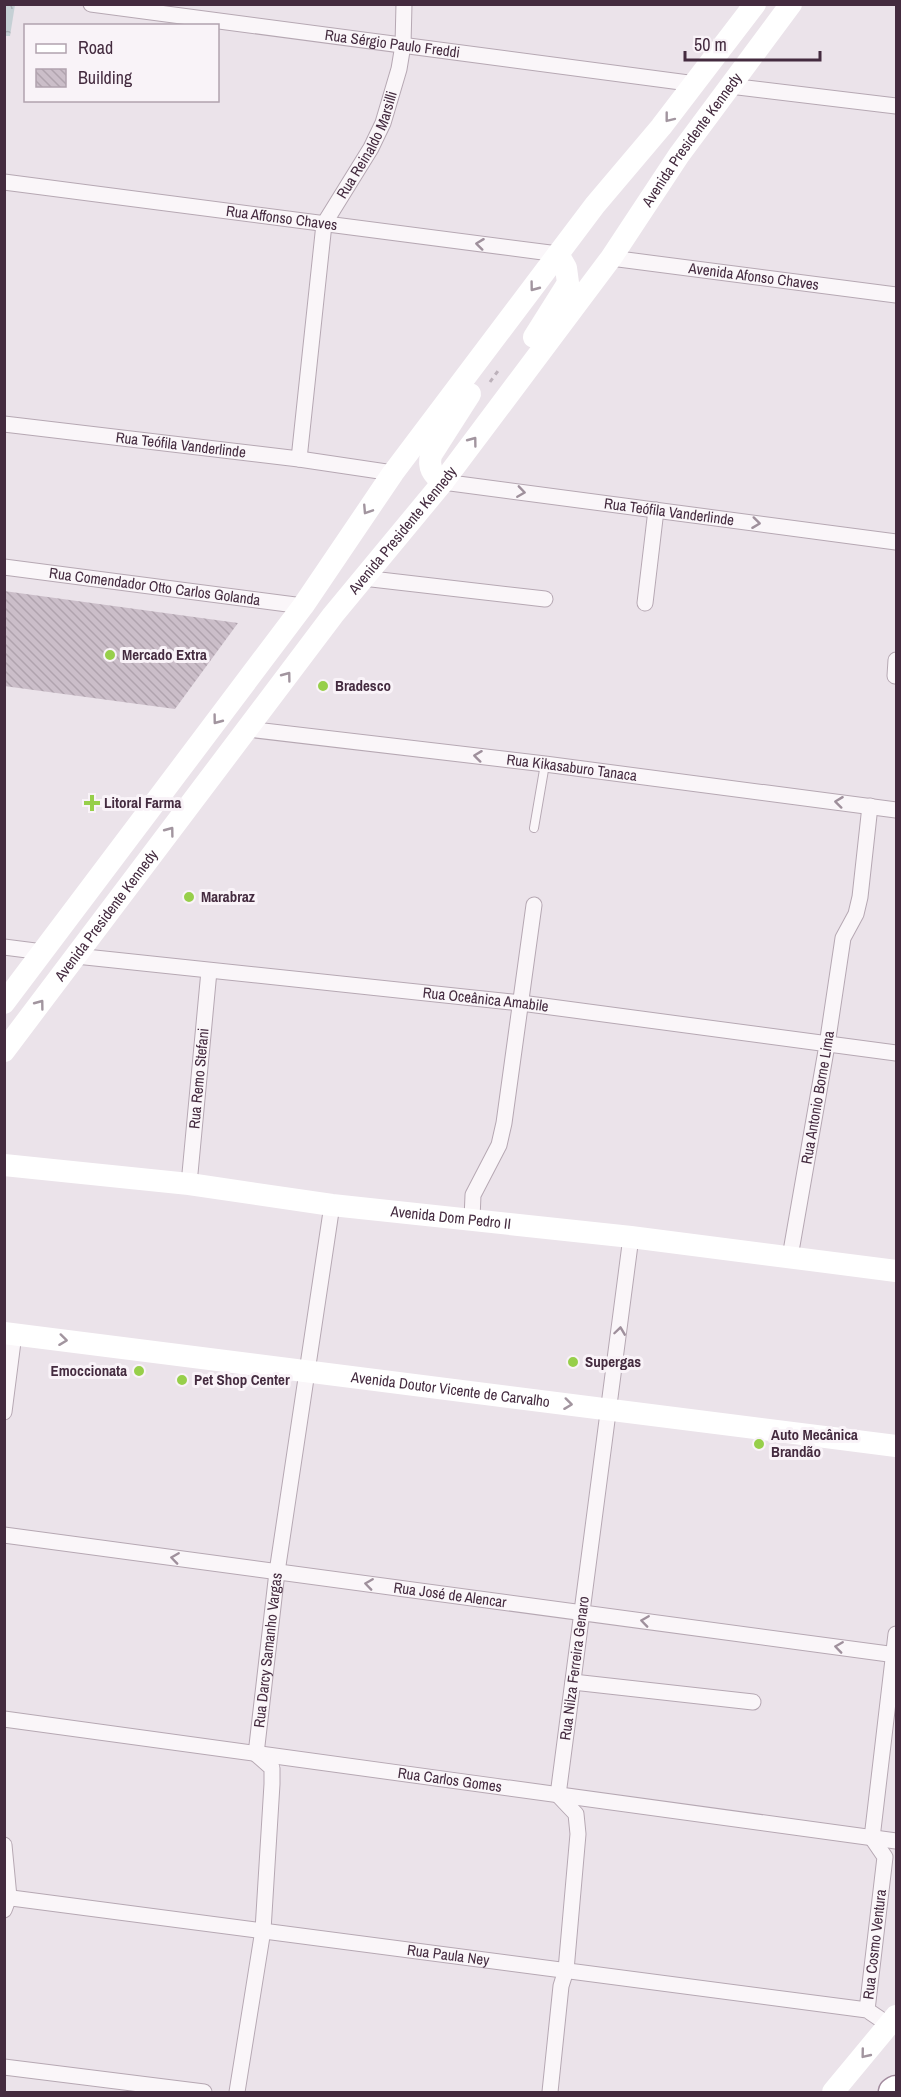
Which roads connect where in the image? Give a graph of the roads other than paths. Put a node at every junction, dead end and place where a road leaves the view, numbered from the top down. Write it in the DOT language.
graph roads {
  1 [pos="91,4"];
  2 [pos="404,4"];
  3 [pos="755,4"];
  4 [pos="791,4"];
  5 [pos="403,45"];
  6 [pos="696,84"];
  7 [pos="730,86"];
  8 [pos="897,106"];
  9 [pos="4,182"];
  10 [pos="324,224"];
  11 [pos="558,254"];
  12 [pos="610,258"];
  13 [pos="897,296"];
  14 [pos="475,365"];
  15 [pos="505,398"];
  16 [pos="4,424"];
  17 [pos="298,459"];
  18 [pos="393,473"];
  19 [pos="442,482"];
  20 [pos="656,510"];
  21 [pos="897,542"];
  22 [pos="4,567"];
  23 [pos="363,578"];
  24 [pos="545,599"];
  25 [pos="645,603"];
  26 [pos="303,606"];
  27 [pos="897,660"];
  28 [pos="895,676"];
  29 [pos="247,729"];
  30 [pos="545,764"];
  31 [pos="870,806"];
  32 [pos="897,810"];
  33 [pos="534,828"];
  34 [pos="534,905"];
  35 [pos="4,947"];
  36 [pos="43,952"];
  37 [pos="76,956"];
  38 [pos="209,971"];
  39 [pos="4,1003"];
  40 [pos="521,1003"];
  41 [pos="827,1045"];
  42 [pos="4,1051"];
  43 [pos="897,1053"];
  44 [pos="4,1165"];
  45 [pos="189,1184"];
  46 [pos="332,1205"];
  47 [pos="472,1219"];
  48 [pos="631,1237"];
  49 [pos="790,1257"];
  50 [pos="897,1270"];
  51 [pos="9,1333"];
  52 [pos="308,1371"];
  53 [pos="608,1410"];
  54 [pos="4,1412"];
  55 [pos="897,1446"];
  56 [pos="4,1535"];
  57 [pos="277,1572"];
  58 [pos="582,1613"];
  59 [pos="897,1634"];
  60 [pos="896,1655"];
  61 [pos="573,1682"];
  62 [pos="753,1702"];
  63 [pos="4,1719"];
  64 [pos="256,1754"];
  65 [pos="558,1795"];
  66 [pos="872,1838"];
  67 [pos="897,1841"];
  68 [pos="4,1845"];
  69 [pos="6,1901"];
  70 [pos="263,1930"];
  71 [pos="566,1970"];
  72 [pos="867,2010"];
  73 [pos="893,2020"];
  74 [pos="4,2067"];
  75 [pos="897,2090"];
  76 [pos="204,2092"];
  77 [pos="237,2092"];
  78 [pos="550,2092"];
  79 [pos="833,2092"];
  80 [pos="893,2092"];
  1 -- 5 [label="street, Rua Sérgio Paulo Freddi"];
  2 -- 5 [label="street, Rua Reinaldo Marsilli"];
  3 -- 6 [label="main road, Avenida Presidente Kennedy"];
  4 -- 7 [label="main road, Avenida Presidente Kennedy"];
  5 -- 6 [label="street, Rua Sérgio Paulo Freddi"];
  5 -- 10 [label="street, Rua Reinaldo Marsilli"];
  6 -- 11 [label="main road, Avenida Presidente Kennedy, one-way"];
  7 -- 8 [label="street"];
  7 -- 12 [label="main road, Avenida Presidente Kennedy"];
  9 -- 10 [label="street, Rua Affonso Chaves"];
  11 -- 10 [label="street, Rua Affonso Chaves, one-way"];
  10 -- 17 [label="street, Rua Reinaldo Marsilli"];
  11 -- 14 [label="main road, Avenida Presidente Kennedy, one-way"];
  11 -- 15 [label="main road"];
  12 -- 13 [label="street, Avenida Afonso Chaves"];
  12 -- 15 [label="main road, Avenida Presidente Kennedy"];
  14 -- 18 [label="main road, Avenida Presidente Kennedy"];
  14 -- 19 [label="main road"];
  19 -- 15 [label="main road, Avenida Presidente Kennedy, one-way"];
  16 -- 17 [label="street, Rua Teófila Vanderlinde"];
  17 -- 18 [label="street, Rua Teófila Vanderlinde"];
  18 -- 26 [label="main road, Avenida Presidente Kennedy, one-way"];
  19 -- 20 [label="street, Rua Teófila Vanderlinde, one-way"];
  19 -- 23 [label="main road, Avenida Presidente Kennedy"];
  20 -- 21 [label="street, Rua Teófila Vanderlinde, one-way"];
  20 -- 25 [label="street"];
  22 -- 26 [label="street, Rua Comendador Otto Carlos Golanda"];
  23 -- 24 [label="street"];
  29 -- 23 [label="main road, Avenida Presidente Kennedy, one-way"];
  26 -- 36 [label="main road, Avenida Presidente Kennedy, one-way"];
  27 -- 28 [label="street"];
  30 -- 29 [label="street, Rua Kikasaburo Tanaca, one-way"];
  37 -- 29 [label="main road, Avenida Presidente Kennedy, one-way"];
  31 -- 30 [label="street, Rua Kikasaburo Tanaca, one-way"];
  30 -- 33 [label="lane"];
  31 -- 32 [label="street, Rua Kikasaburo Tanaca"];
  31 -- 41 [label="street, Rua Antonio Borne Lima"];
  34 -- 40 [label="street"];
  35 -- 36 [label="street"];
  36 -- 39 [label="main road, Avenida Presidente Kennedy"];
  37 -- 38 [label="street, Rua Oceânica Amabile"];
  42 -- 37 [label="main road, Avenida Presidente Kennedy, one-way"];
  38 -- 40 [label="street, Rua Oceânica Amabile"];
  38 -- 45 [label="street, Rua Remo Stefani"];
  40 -- 41 [label="street, Rua Oceânica Amabile"];
  40 -- 47 [label="street"];
  41 -- 43 [label="street, Rua Oceânica Amabile"];
  41 -- 49 [label="street, Rua Antonio Borne Lima"];
  44 -- 45 [label="main road, Avenida Dom Pedro II"];
  45 -- 46 [label="main road, Avenida Dom Pedro II"];
  46 -- 47 [label="main road, Avenida Dom Pedro II"];
  46 -- 52 [label="street, Rua Darcy Samanho Vargas"];
  47 -- 48 [label="main road, Avenida Dom Pedro II"];
  48 -- 49 [label="main road, Avenida Dom Pedro II"];
  53 -- 48 [label="street, Rua Nilza Ferreira Genaro, one-way"];
  49 -- 50 [label="main road, Avenida Dom Pedro II"];
  51 -- 52 [label="main road, Avenida Doutor Vicente de Carvalho, one-way"];
  51 -- 54 [label="street"];
  52 -- 53 [label="main road, Avenida Doutor Vicente de Carvalho, one-way"];
  52 -- 57 [label="street, Rua Darcy Samanho Vargas"];
  53 -- 55 [label="main road, Avenida Doutor Vicente de Carvalho"];
  53 -- 58 [label="street, Rua Nilza Ferreira Genaro"];
  57 -- 56 [label="street, Rua José de Alencar, one-way"];
  58 -- 57 [label="street, Rua José de Alencar, one-way"];
  57 -- 64 [label="street, Rua Darcy Samanho Vargas"];
  60 -- 58 [label="street, Rua José de Alencar, one-way"];
  58 -- 61 [label="street, Rua Nilza Ferreira Genaro"];
  59 -- 60 [label="street"];
  60 -- 66 [label="street"];
  61 -- 62 [label="street"];
  61 -- 65 [label="street, Rua Nilza Ferreira Genaro"];
  63 -- 64 [label="street, Rua Carlos Gomes"];
  64 -- 65 [label="street, Rua Carlos Gomes"];
  64 -- 70 [label="street"];
  65 -- 66 [label="street, Rua Carlos Gomes"];
  65 -- 71 [label="street"];
  66 -- 67 [label="street, Rua Carlos Gomes"];
  66 -- 72 [label="street, Rua Cosmo Ventura"];
  68 -- 69 [label="street"];
  69 -- 70 [label="street, Rua Paula Ney"];
  70 -- 71 [label="street, Rua Paula Ney"];
  70 -- 77 [label="street"];
  71 -- 72 [label="street, Rua Paula Ney"];
  71 -- 78 [label="street"];
  72 -- 73 [label="street, Rua Paula Ney"];
  73 -- 79 [label="main road, one-way"];
  74 -- 76 [label="street"];
  75 -- 80 [label="highway"];
}
